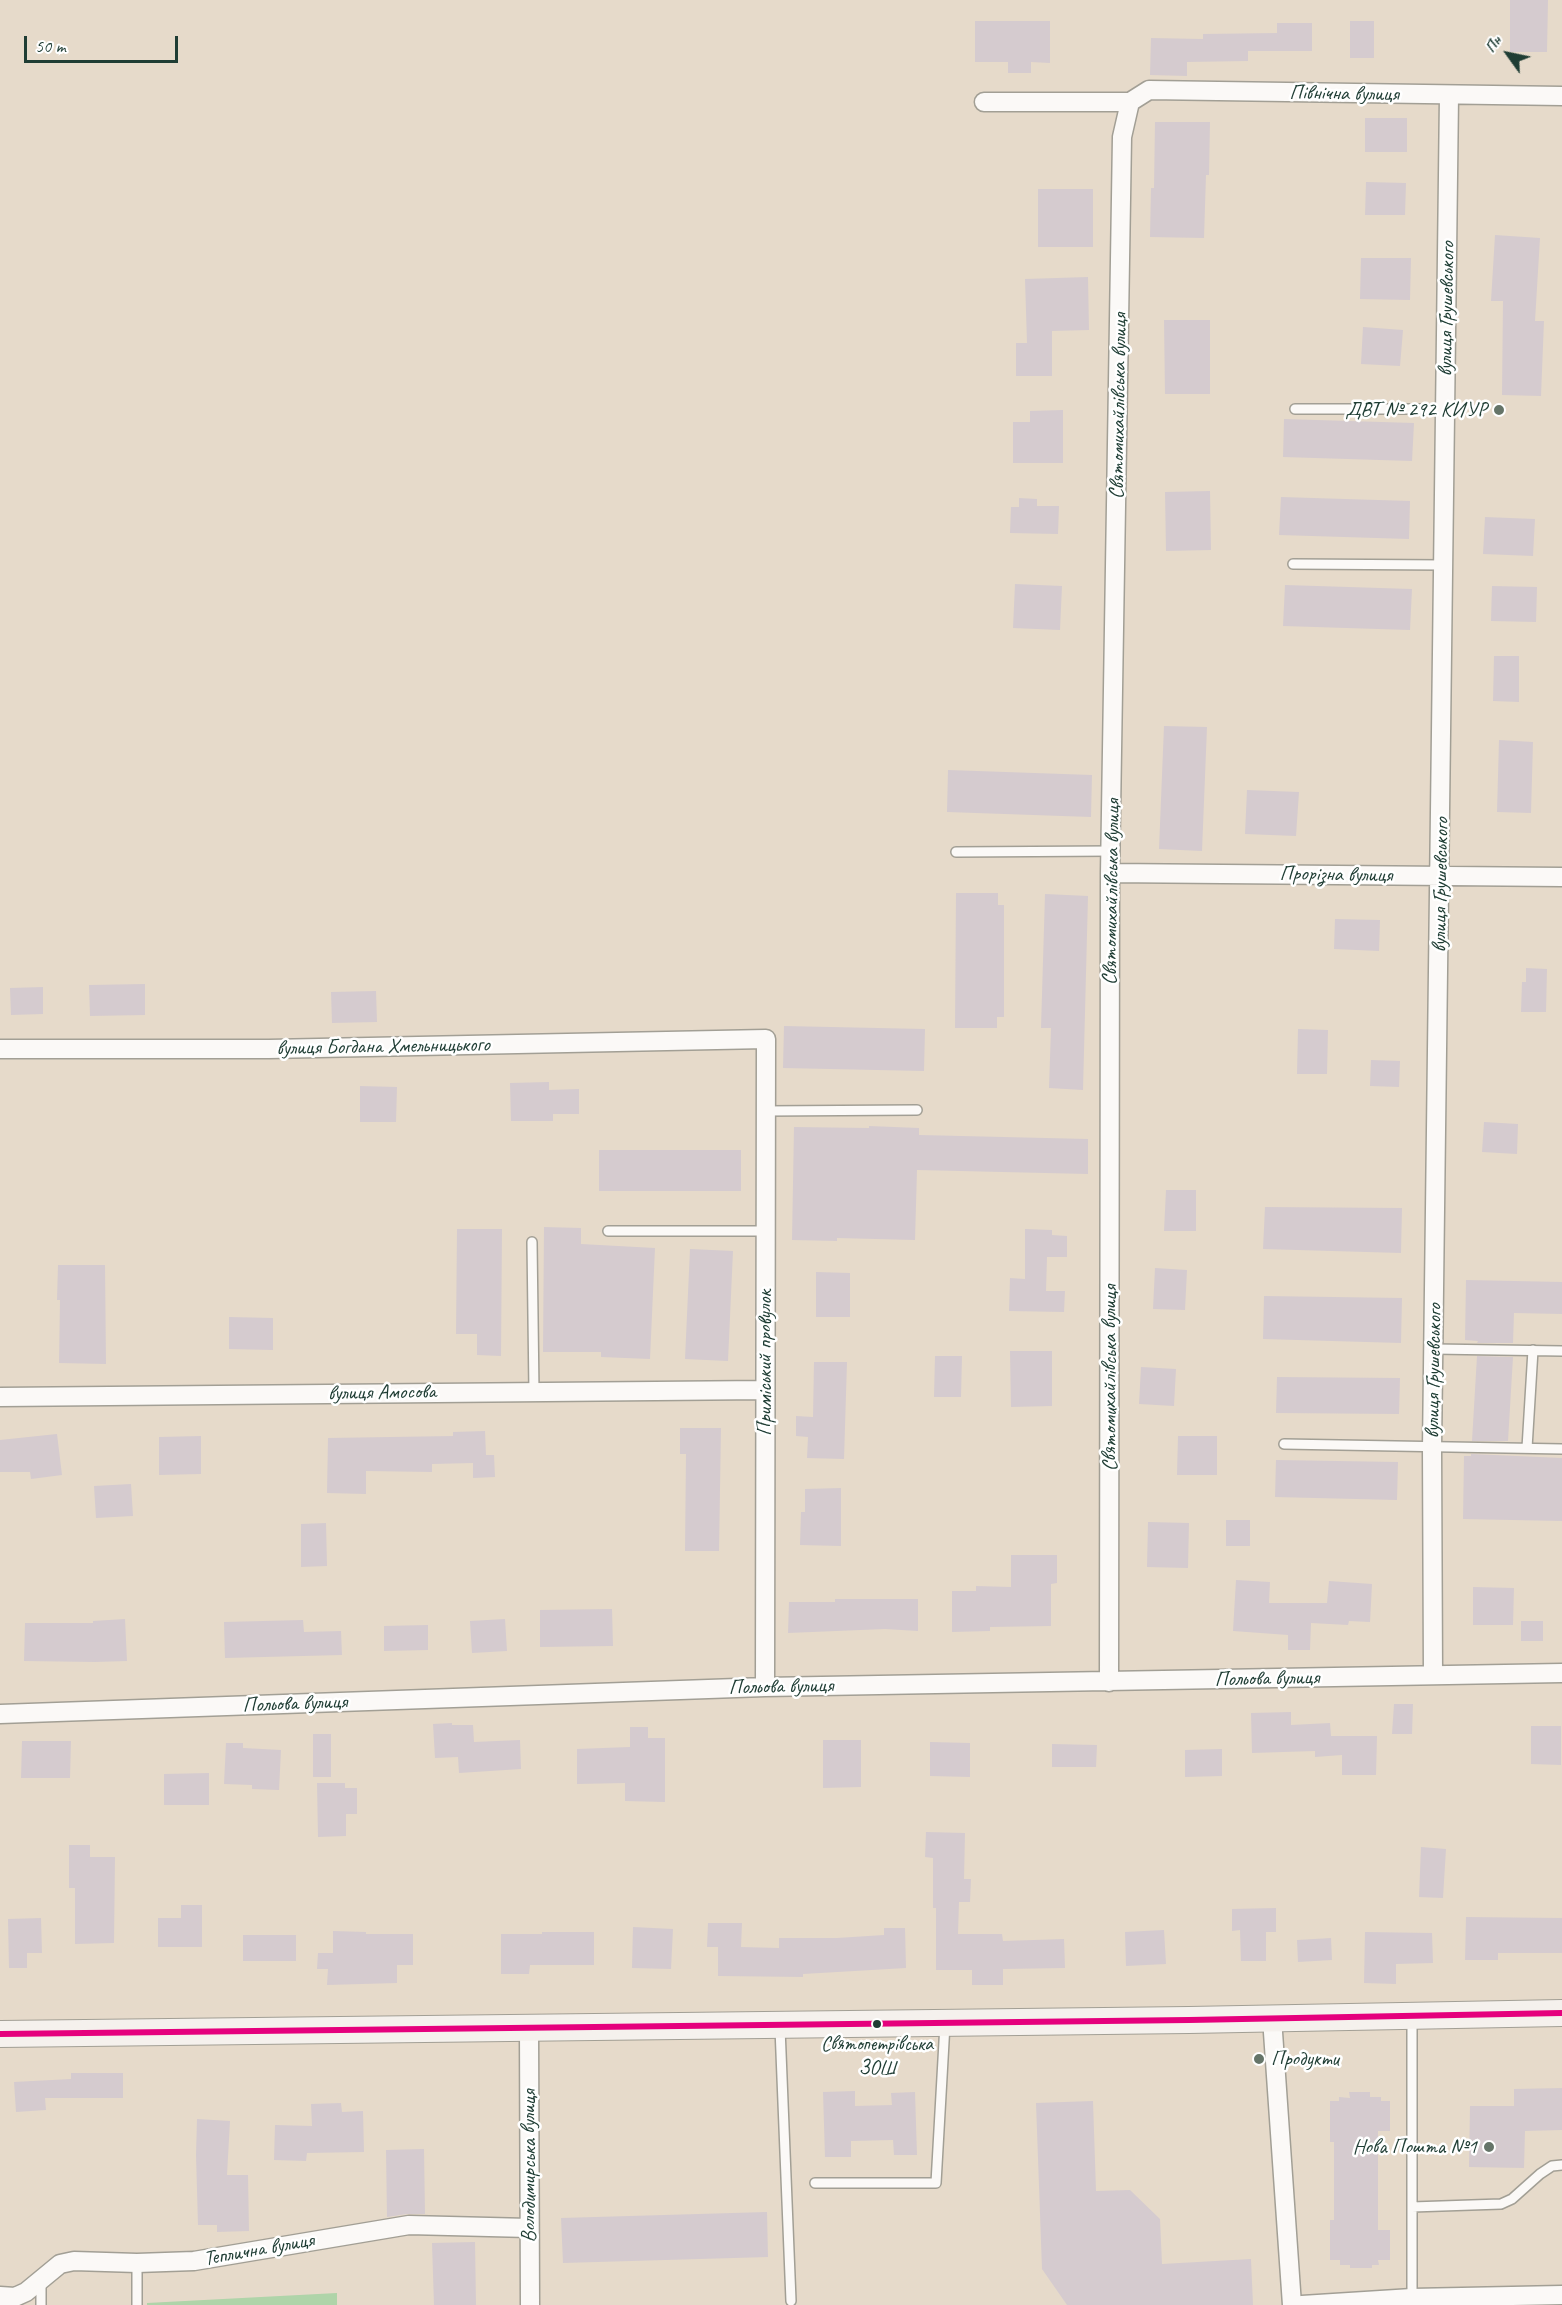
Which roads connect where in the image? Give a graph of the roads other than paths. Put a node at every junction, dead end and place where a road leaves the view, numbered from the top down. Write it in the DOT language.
graph roads {
  1 [pos="1449,96"];
  2 [pos="1562,96"];
  3 [pos="984,102"];
  4 [pos="1130,102"];
  5 [pos="1294,409"];
  6 [pos="1446,409"];
  7 [pos="1293,564"];
  8 [pos="1444,565"];
  9 [pos="1112,851"];
  10 [pos="956,852"];
  11 [pos="1110,873"];
  12 [pos="1441,876"];
  13 [pos="1562,877"];
  14 [pos="766,1039"];
  15 [pos="0,1048"];
  16 [pos="917,1110"];
  17 [pos="765,1111"];
  18 [pos="608,1231"];
  19 [pos="765,1231"];
  20 [pos="532,1242"];
  21 [pos="1434,1349"];
  22 [pos="1533,1350"];
  23 [pos="1562,1351"];
  24 [pos="764,1390"];
  25 [pos="534,1392"];
  26 [pos="0,1397"];
  27 [pos="1284,1444"];
  28 [pos="1432,1447"];
  29 [pos="1527,1448"];
  30 [pos="1562,1449"];
  31 [pos="1562,1673"];
  32 [pos="1433,1675"];
  33 [pos="1109,1682"];
  34 [pos="765,1687"];
  35 [pos="0,1714"];
  36 [pos="1562,2013"];
  37 [pos="1412,2015"];
  38 [pos="1272,2018"];
  39 [pos="945,2022"];
  40 [pos="780,2024"];
  41 [pos="529,2027"];
  42 [pos="0,2034"];
  43 [pos="1562,2165"];
  44 [pos="815,2183"];
  45 [pos="1412,2207"];
  46 [pos="529,2228"];
  47 [pos="137,2263"];
  48 [pos="41,2279"];
  49 [pos="1562,2295"];
  50 [pos="0,2296"];
  51 [pos="1412,2298"];
  52 [pos="791,2301"];
  53 [pos="41,2305"];
  54 [pos="136,2305"];
  55 [pos="530,2305"];
  56 [pos="1292,2305"];
  57 [pos="1302,2305"];
  1 -- 2 [label="street, Північна вулиця"];
  1 -- 4 [label="street, Північна вулиця"];
  1 -- 6 [label="street, вулиця Грушевського"];
  3 -- 4 [label="street"];
  4 -- 9 [label="street, Святомихайлівська вулиця"];
  5 -- 6 [label="lane"];
  6 -- 8 [label="street, вулиця Грушевського"];
  7 -- 8 [label="lane"];
  8 -- 12 [label="street, вулиця Грушевського"];
  9 -- 10 [label="lane"];
  9 -- 11 [label="street, Святомихайлівська вулиця"];
  11 -- 12 [label="street, Прорізна вулиця"];
  11 -- 33 [label="street, Святомихайлівська вулиця"];
  12 -- 13 [label="street, Прорізна вулиця"];
  12 -- 21 [label="street, вулиця Грушевського"];
  14 -- 15 [label="street, вулиця Богдана Хмельницького"];
  14 -- 17 [label="street, Приміський провулок"];
  16 -- 17 [label="lane"];
  17 -- 19 [label="street, Приміський провулок"];
  18 -- 19 [label="lane"];
  19 -- 24 [label="street, Приміський провулок"];
  20 -- 25 [label="lane"];
  21 -- 22 [label="lane"];
  21 -- 28 [label="street, вулиця Грушевського"];
  22 -- 23 [label="lane"];
  22 -- 29 [label="lane"];
  24 -- 25 [label="street, вулиця Амосова"];
  24 -- 34 [label="street, Приміський провулок"];
  25 -- 26 [label="street, вулиця Амосова"];
  27 -- 28 [label="lane"];
  28 -- 29 [label="lane"];
  28 -- 32 [label="street, вулиця Грушевського"];
  29 -- 30 [label="lane"];
  31 -- 32 [label="street, Польова вулиця"];
  32 -- 33 [label="street, Польова вулиця"];
  33 -- 34 [label="street, Польова вулиця"];
  34 -- 35 [label="street, Польова вулиця"];
  36 -- 37 [label="main road"];
  37 -- 38 [label="main road"];
  37 -- 45 [label="lane"];
  38 -- 39 [label="main road"];
  38 -- 56 [label="street"];
  39 -- 40 [label="main road"];
  39 -- 44 [label="lane"];
  40 -- 41 [label="main road"];
  40 -- 52 [label="lane"];
  41 -- 42 [label="main road"];
  41 -- 46 [label="street, Володимирська вулиця"];
  43 -- 45 [label="lane"];
  45 -- 51 [label="lane"];
  46 -- 47 [label="street, Теплична вулиця"];
  46 -- 55 [label="street, Володимирська вулиця"];
  47 -- 48 [label="street, Теплична вулиця"];
  47 -- 54 [label="lane"];
  48 -- 50 [label="street, Теплична вулиця"];
  48 -- 53 [label="lane"];
  49 -- 51 [label="street"];
  51 -- 57 [label="street"];
}
